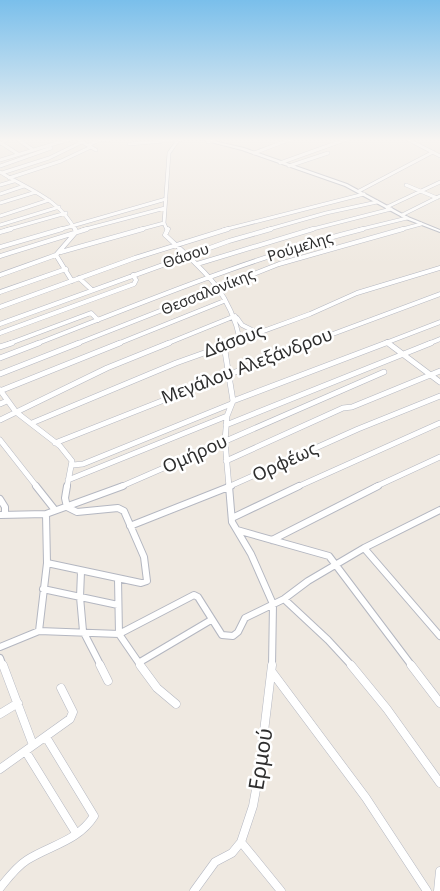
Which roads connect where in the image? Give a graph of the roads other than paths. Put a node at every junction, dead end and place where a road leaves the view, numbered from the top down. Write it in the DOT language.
graph roads {
  1 [pos="14,181"];
  2 [pos="167,181"];
  3 [pos="330,181"];
  4 [pos="380,181"];
  5 [pos="440,182"];
  6 [pos="0,184"];
  7 [pos="406,185"];
  8 [pos="24,186"];
  9 [pos="360,191"];
  10 [pos="421,191"];
  11 [pos="36,192"];
  12 [pos="0,194"];
  13 [pos="364,194"];
  14 [pos="438,197"];
  15 [pos="166,199"];
  16 [pos="50,200"];
  17 [pos="377,202"];
  18 [pos="0,203"];
  19 [pos="59,207"];
  20 [pos="165,208"];
  21 [pos="389,208"];
  22 [pos="66,213"];
  23 [pos="0,216"];
  24 [pos="404,216"];
  25 [pos="164,223"];
  26 [pos="422,224"];
  27 [pos="73,225"];
  28 [pos="1,229"];
  29 [pos="440,231"];
  30 [pos="76,232"];
  31 [pos="176,246"];
  32 [pos="0,248"];
  33 [pos="57,254"];
  34 [pos="187,255"];
  35 [pos="0,256"];
  36 [pos="197,264"];
  37 [pos="440,268"];
  38 [pos="66,269"];
  39 [pos="0,275"];
  40 [pos="133,275"];
  41 [pos="210,276"];
  42 [pos="79,278"];
  43 [pos="72,281"];
  44 [pos="218,287"];
  45 [pos="92,290"];
  46 [pos="0,292"];
  47 [pos="440,294"];
  48 [pos="224,301"];
  49 [pos="0,307"];
  50 [pos="235,316"];
  51 [pos="98,320"];
  52 [pos="440,322"];
  53 [pos="0,324"];
  54 [pos="0,328"];
  55 [pos="3,332"];
  56 [pos="258,333"];
  57 [pos="440,339"];
  58 [pos="240,340"];
  59 [pos="387,342"];
  60 [pos="224,345"];
  61 [pos="0,347"];
  62 [pos="402,353"];
  63 [pos="0,358"];
  64 [pos="440,371"];
  65 [pos="230,372"];
  66 [pos="384,372"];
  67 [pos="0,374"];
  68 [pos="431,374"];
  69 [pos="440,382"];
  70 [pos="0,391"];
  71 [pos="440,396"];
  72 [pos="7,401"];
  73 [pos="232,403"];
  74 [pos="0,404"];
  75 [pos="16,412"];
  76 [pos="227,416"];
  77 [pos="0,420"];
  78 [pos="32,423"];
  79 [pos="440,423"];
  80 [pos="226,425"];
  81 [pos="0,440"];
  82 [pos="225,441"];
  83 [pos="56,443"];
  84 [pos="440,457"];
  85 [pos="226,461"];
  86 [pos="72,465"];
  87 [pos="68,480"];
  88 [pos="228,488"];
  89 [pos="0,500"];
  90 [pos="67,507"];
  91 [pos="55,510"];
  92 [pos="440,510"];
  93 [pos="46,514"];
  94 [pos="2,515"];
  95 [pos="232,518"];
  96 [pos="130,526"];
  97 [pos="236,530"];
  98 [pos="272,540"];
  99 [pos="364,548"];
  100 [pos="46,563"];
  101 [pos="336,564"];
  102 [pos="81,572"];
  103 [pos="118,579"];
  104 [pos="43,589"];
  105 [pos="80,597"];
  106 [pos="284,599"];
  107 [pos="273,604"];
  108 [pos="118,605"];
  109 [pos="211,620"];
  110 [pos="39,631"];
  111 [pos="83,631"];
  112 [pos="119,634"];
  113 [pos="440,636"];
  114 [pos="0,647"];
  115 [pos="0,658"];
  116 [pos="140,662"];
  117 [pos="2,671"];
  118 [pos="272,672"];
  119 [pos="108,681"];
  120 [pos="61,688"];
  121 [pos="18,703"];
  122 [pos="440,703"];
  123 [pos="176,704"];
  124 [pos="0,714"];
  125 [pos="46,737"];
  126 [pos="33,745"];
  127 [pos="26,752"];
  128 [pos="0,769"];
  129 [pos="440,783"];
  130 [pos="76,834"];
  131 [pos="241,842"];
  132 [pos="440,871"];
  133 [pos="0,888"];
  134 [pos="196,890"];
  135 [pos="281,891"];
  136 [pos="427,891"];
  137 [pos="438,891"];
  1 -- 6 [label="street"];
  1 -- 8 [label="street"];
  2 -- 15 [label="street"];
  3 -- 9 [label="street"];
  4 -- 9 [label="street"];
  5 -- 10 [label="street"];
  7 -- 10 [label="street"];
  8 -- 11 [label="street"];
  8 -- 12 [label="street"];
  9 -- 13 [label="street"];
  10 -- 14 [label="street"];
  10 -- 21 [label="street"];
  11 -- 16 [label="street"];
  11 -- 18 [label="street"];
  13 -- 17 [label="street"];
  13 -- 31 [label="street"];
  14 -- 24 [label="street, Ρούμελης"];
  15 -- 20 [label="street"];
  15 -- 27 [label="street"];
  16 -- 19 [label="street"];
  16 -- 23 [label="street"];
  17 -- 21 [label="street"];
  17 -- 34 [label="street, Θάσου"];
  19 -- 22 [label="street"];
  19 -- 28 [label="street"];
  20 -- 25 [label="street"];
  20 -- 30 [label="street"];
  21 -- 24 [label="street"];
  21 -- 36 [label="street"];
  22 -- 27 [label="street"];
  22 -- 28 [label="street"];
  24 -- 26 [label="street"];
  24 -- 41 [label="street, Ρούμελης"];
  25 -- 31 [label="street"];
  25 -- 33 [label="street"];
  26 -- 29 [label="street"];
  26 -- 44 [label="street, Θεσσαλονίκης"];
  27 -- 30 [label="street"];
  27 -- 32 [label="street"];
  30 -- 33 [label="street"];
  30 -- 35 [label="street"];
  31 -- 34 [label="street"];
  31 -- 42 [label="street"];
  33 -- 38 [label="street"];
  33 -- 39 [label="street"];
  34 -- 36 [label="street"];
  34 -- 40 [label="street, Θάσου"];
  36 -- 41 [label="street"];
  37 -- 56 [label="street, Δάσους"];
  38 -- 43 [label="street"];
  38 -- 46 [label="street"];
  40 -- 45 [label="street, Θάσου"];
  40 -- 55 [label="street"];
  41 -- 44 [label="street"];
  41 -- 51 [label="street, Ρούμελης"];
  42 -- 43 [label="street"];
  42 -- 45 [label="street"];
  43 -- 49 [label="street"];
  44 -- 48 [label="street"];
  44 -- 67 [label="street, Θεσσαλονίκης"];
  45 -- 53 [label="street, Θάσου"];
  47 -- 65 [label="street, Μεγάλου Αλεξάνδρου"];
  48 -- 50 [label="street"];
  48 -- 70 [label="street"];
  50 -- 56 [label="street"];
  50 -- 58 [label="street"];
  50 -- 75 [label="street"];
  51 -- 61 [label="street"];
  51 -- 63 [label="street, Ρούμελης"];
  52 -- 59 [label="street"];
  54 -- 55 [label="street"];
  56 -- 58 [label="street, Δάσους"];
  57 -- 62 [label="street"];
  58 -- 60 [label="street, Δάσους"];
  59 -- 62 [label="street"];
  59 -- 73 [label="street"];
  60 -- 65 [label="street"];
  60 -- 78 [label="street, Δάσους"];
  62 -- 68 [label="street"];
  62 -- 80 [label="street"];
  64 -- 68 [label="street"];
  65 -- 73 [label="street"];
  65 -- 83 [label="street, Μεγάλου Αλεξάνδρου"];
  66 -- 82 [label="street, Ομήρου"];
  68 -- 69 [label="street"];
  68 -- 85 [label="street"];
  70 -- 72 [label="street"];
  71 -- 88 [label="street, Ορφέως"];
  72 -- 74 [label="street"];
  72 -- 75 [label="street"];
  73 -- 76 [label="street"];
  73 -- 86 [label="street"];
  75 -- 77 [label="street"];
  75 -- 78 [label="street"];
  76 -- 80 [label="street"];
  76 -- 87 [label="street"];
  78 -- 83 [label="street"];
  79 -- 95 [label="street"];
  80 -- 82 [label="street"];
  81 -- 91 [label="street"];
  82 -- 85 [label="street"];
  82 -- 90 [label="street, Ομήρου"];
  83 -- 86 [label="street"];
  84 -- 98 [label="street"];
  85 -- 88 [label="street"];
  86 -- 87 [label="street"];
  87 -- 90 [label="street"];
  88 -- 95 [label="street"];
  88 -- 96 [label="street, Ορφέως"];
  89 -- 94 [label="street"];
  90 -- 91 [label="street, Ομήρου"];
  90 -- 96 [label="street"];
  91 -- 93 [label="street, Ομήρου"];
  92 -- 99 [label="street"];
  93 -- 94 [label="street, Ομήρου"];
  93 -- 100 [label="street"];
  95 -- 97 [label="street"];
  96 -- 103 [label="street"];
  97 -- 98 [label="street"];
  97 -- 107 [label="street"];
  98 -- 101 [label="street"];
  99 -- 101 [label="street"];
  99 -- 113 [label="street"];
  100 -- 102 [label="street"];
  100 -- 104 [label="street"];
  101 -- 106 [label="street"];
  101 -- 122 [label="street"];
  102 -- 103 [label="street"];
  102 -- 105 [label="street"];
  103 -- 108 [label="street"];
  104 -- 105 [label="street"];
  104 -- 110 [label="street"];
  105 -- 108 [label="street"];
  105 -- 111 [label="street"];
  106 -- 107 [label="street"];
  106 -- 129 [label="street"];
  107 -- 109 [label="street"];
  107 -- 118 [label="street, Ερμού"];
  108 -- 112 [label="street"];
  109 -- 112 [label="street"];
  109 -- 116 [label="street"];
  110 -- 111 [label="street"];
  110 -- 114 [label="street"];
  111 -- 112 [label="street"];
  111 -- 119 [label="street"];
  112 -- 116 [label="street"];
  115 -- 117 [label="street"];
  116 -- 123 [label="street"];
  117 -- 121 [label="street"];
  118 -- 131 [label="street, Ερμού"];
  118 -- 136 [label="street"];
  120 -- 125 [label="street"];
  121 -- 124 [label="street"];
  121 -- 126 [label="street"];
  125 -- 126 [label="street"];
  125 -- 130 [label="street"];
  126 -- 127 [label="street"];
  127 -- 128 [label="street"];
  127 -- 130 [label="street"];
  130 -- 133 [label="street"];
  131 -- 134 [label="street"];
  131 -- 135 [label="street"];
  132 -- 137 [label="street"];
}
